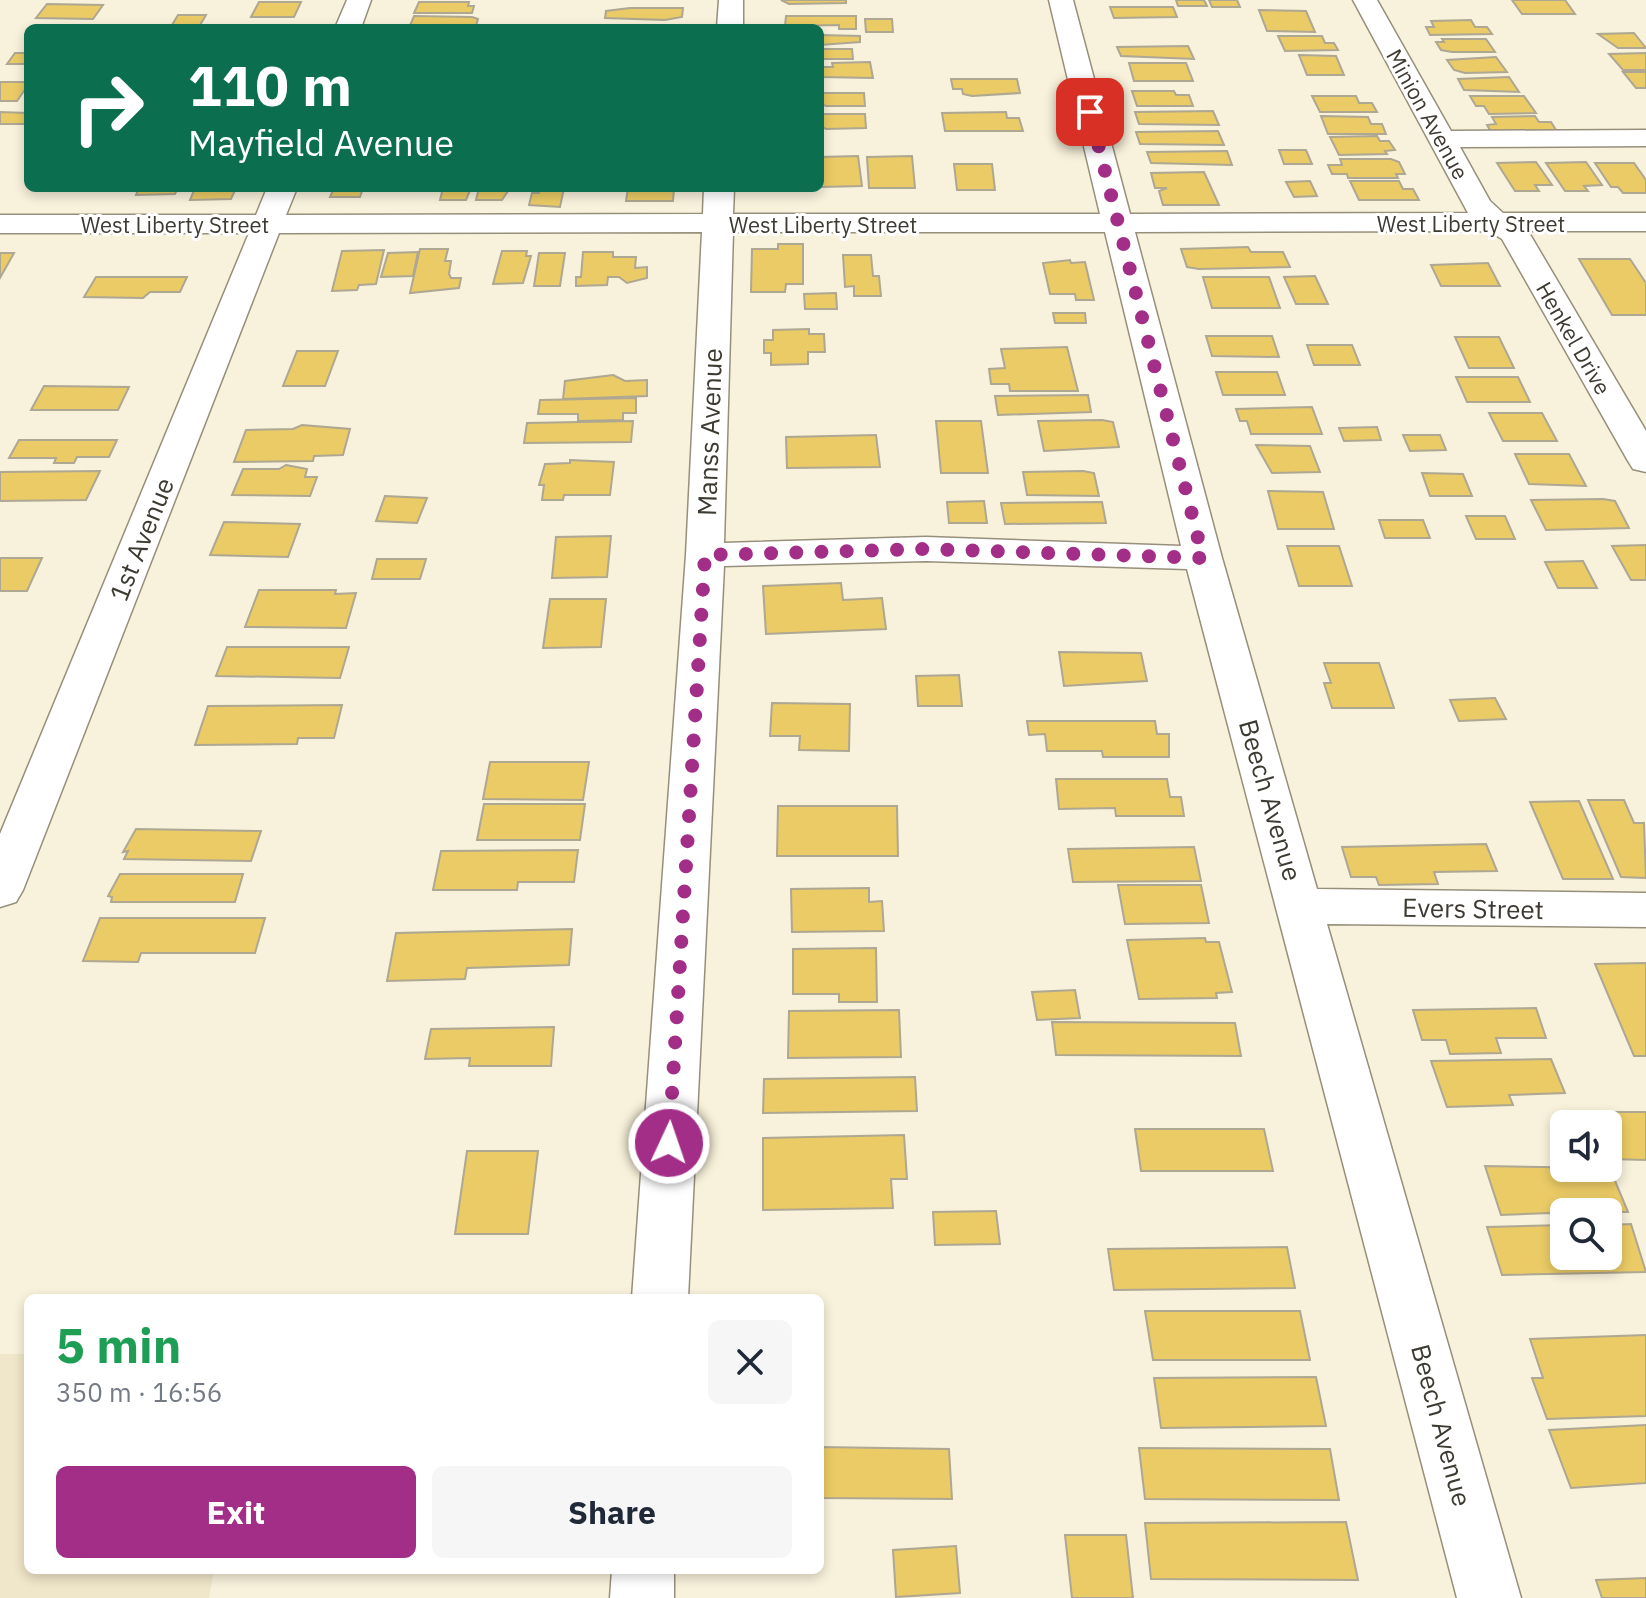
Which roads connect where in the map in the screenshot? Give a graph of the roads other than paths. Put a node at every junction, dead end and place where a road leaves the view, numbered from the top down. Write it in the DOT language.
graph roads {
  1 [pos="359,0"];
  2 [pos="731,0"];
  3 [pos="1061,0"];
  4 [pos="1365,0"];
  5 [pos="350,24"];
  6 [pos="730,24"];
  7 [pos="1646,138"];
  8 [pos="1442,139"];
  9 [pos="280,192"];
  10 [pos="718,206"];
  11 [pos="1646,222"];
  12 [pos="1496,223"];
  13 [pos="0,224"];
  14 [pos="1119,224"];
  15 [pos="267,225"];
  16 [pos="1646,461"];
  17 [pos="705,555"];
  18 [pos="1203,558"];
  19 [pos="0,890"];
  20 [pos="1300,906"];
  21 [pos="1646,910"];
  22 [pos="660,1294"];
  23 [pos="643,1574"];
  24 [pos="642,1598"];
  25 [pos="1489,1598"];
  1 -- 5 [label="street"];
  2 -- 6 [label="street"];
  3 -- 14 [label="street, Beech Avenue"];
  4 -- 8 [label="street, Minion Avenue"];
  7 -- 8 [label="street"];
  8 -- 12 [label="street, Minion Avenue"];
  9 -- 15 [label="street, 1st Avenue"];
  10 -- 14 [label="street, West Liberty Street"];
  10 -- 15 [label="street, West Liberty Street"];
  10 -- 17 [label="street, Manss Avenue"];
  11 -- 12 [label="street, West Liberty Street"];
  12 -- 14 [label="street, West Liberty Street"];
  12 -- 16 [label="street, Henkel Drive"];
  13 -- 15 [label="street, West Liberty Street"];
  14 -- 18 [label="street, Beech Avenue"];
  15 -- 19 [label="street, 1st Avenue"];
  17 -- 18 [label="street"];
  17 -- 22 [label="street, Manss Avenue"];
  18 -- 20 [label="street, Beech Avenue"];
  20 -- 21 [label="street, Evers Street"];
  20 -- 25 [label="street, Beech Avenue"];
  23 -- 24 [label="street"];
}
